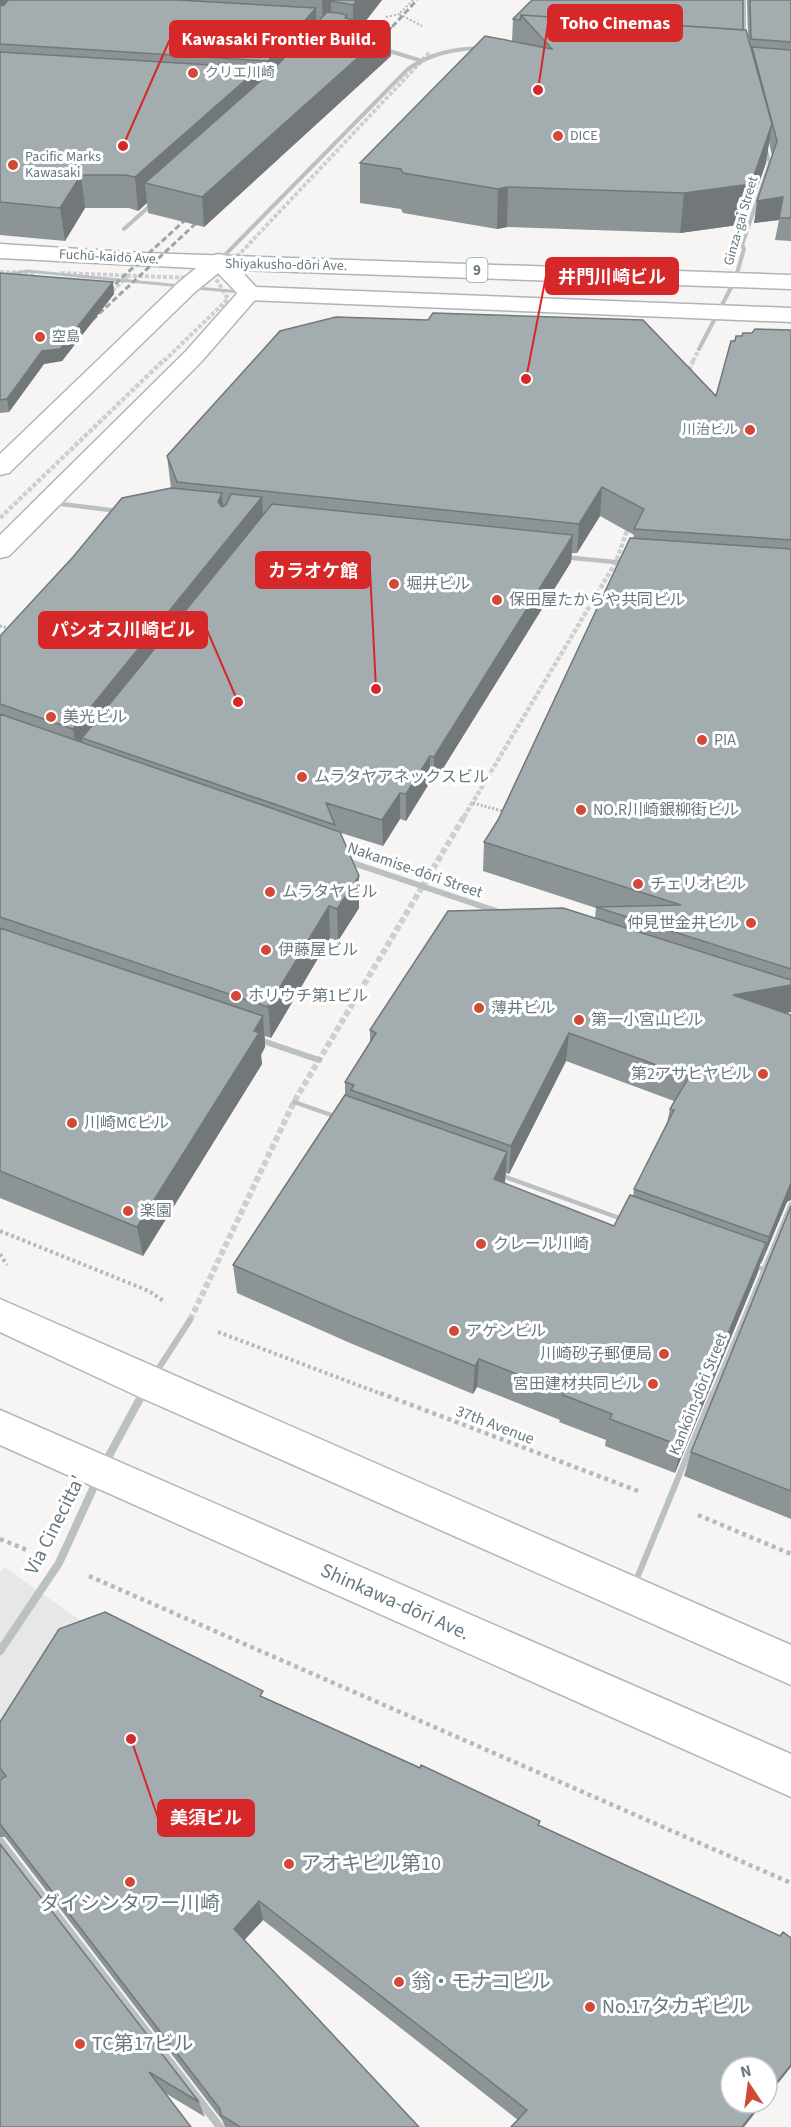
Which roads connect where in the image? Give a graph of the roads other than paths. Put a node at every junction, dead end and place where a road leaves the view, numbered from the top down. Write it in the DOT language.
graph roads {
  1 [pos="744,0"];
  2 [pos="744,42"];
  3 [pos="484,47"];
  4 [pos="381,48"];
  5 [pos="419,60"];
  6 [pos="764,141"];
  7 [pos="158,198"];
  8 [pos="124,229"];
  9 [pos="3,253"];
  10 [pos="219,261"];
  11 [pos="0,276"];
  12 [pos="735,280"];
  13 [pos="791,282"];
  14 [pos="187,287"];
  15 [pos="250,293"];
  16 [pos="716,313"];
  17 [pos="791,315"];
  18 [pos="699,349"];
  19 [pos="0,468"];
  20 [pos="47,502"];
  21 [pos="127,512"];
  22 [pos="0,550"];
  23 [pos="557,556"];
  24 [pos="628,563"];
  25 [pos="345,860"];
  26 [pos="512,916"];
  27 [pos="253,1038"];
  28 [pos="319,1060"];
  29 [pos="294,1102"];
  30 [pos="339,1118"];
  31 [pos="495,1174"];
  32 [pos="791,1204"];
  33 [pos="629,1221"];
  34 [pos="752,1265"];
  35 [pos="763,1269"];
  36 [pos="0,1316"];
  37 [pos="190,1320"];
  38 [pos="148,1383"];
  39 [pos="0,1426"];
  40 [pos="100,1473"];
  41 [pos="631,1594"];
  42 [pos="0,1652"];
  43 [pos="791,1665"];
  44 [pos="791,1776"];
  45 [pos="0,1841"];
  46 [pos="220,2127"];
  1 -- 2 [label="street"];
  3 -- 5 [label="street"];
  4 -- 5 [label="street"];
  5 -- 10 [label="street"];
  6 -- 12 [label="street, Ginza-gai Street"];
  7 -- 8 [label="street"];
  9 -- 10 [label="main road, Fuchū-kaidō Ave. / 9"];
  10 -- 12 [label="main road, Shiyakusho-dōri Ave. / 9"];
  10 -- 14 [label="main road"];
  10 -- 15 [label="main road, Shiyakusho-dōri Ave."];
  11 -- 14 [label="lane"];
  12 -- 13 [label="main road, Shiyakusho-dōri Ave. / 9"];
  12 -- 16 [label="street, Ginza-gai Street"];
  14 -- 15 [label="lane"];
  14 -- 19 [label="main road"];
  15 -- 16 [label="main road, Shiyakusho-dōri Ave. / 9"];
  15 -- 20 [label="main road"];
  16 -- 17 [label="main road, Shiyakusho-dōri Ave. / 9"];
  16 -- 18 [label="street, Ginza-gai Street"];
  20 -- 21 [label="street"];
  20 -- 22 [label="main road"];
  23 -- 24 [label="street"];
  25 -- 26 [label="street, Nakamise-dōri Street"];
  27 -- 28 [label="street"];
  29 -- 30 [label="lane"];
  31 -- 33 [label="lane"];
  32 -- 35 [label="lane, Kankōin-dōri Street"];
  34 -- 35 [label="lane"];
  35 -- 41 [label="lane, Kankōin-dōri Street"];
  36 -- 38 [label="main road"];
  37 -- 38 [label="street, Via Cinecitta'"];
  38 -- 40 [label="street, Via Cinecitta'"];
  38 -- 41 [label="main road"];
  39 -- 40 [label="main road, Shinkawa-dōri Ave."];
  40 -- 42 [label="street, Via Cinecitta'"];
  40 -- 44 [label="main road, Shinkawa-dōri Ave."];
  41 -- 43 [label="main road"];
  45 -- 46 [label="street"];
}
